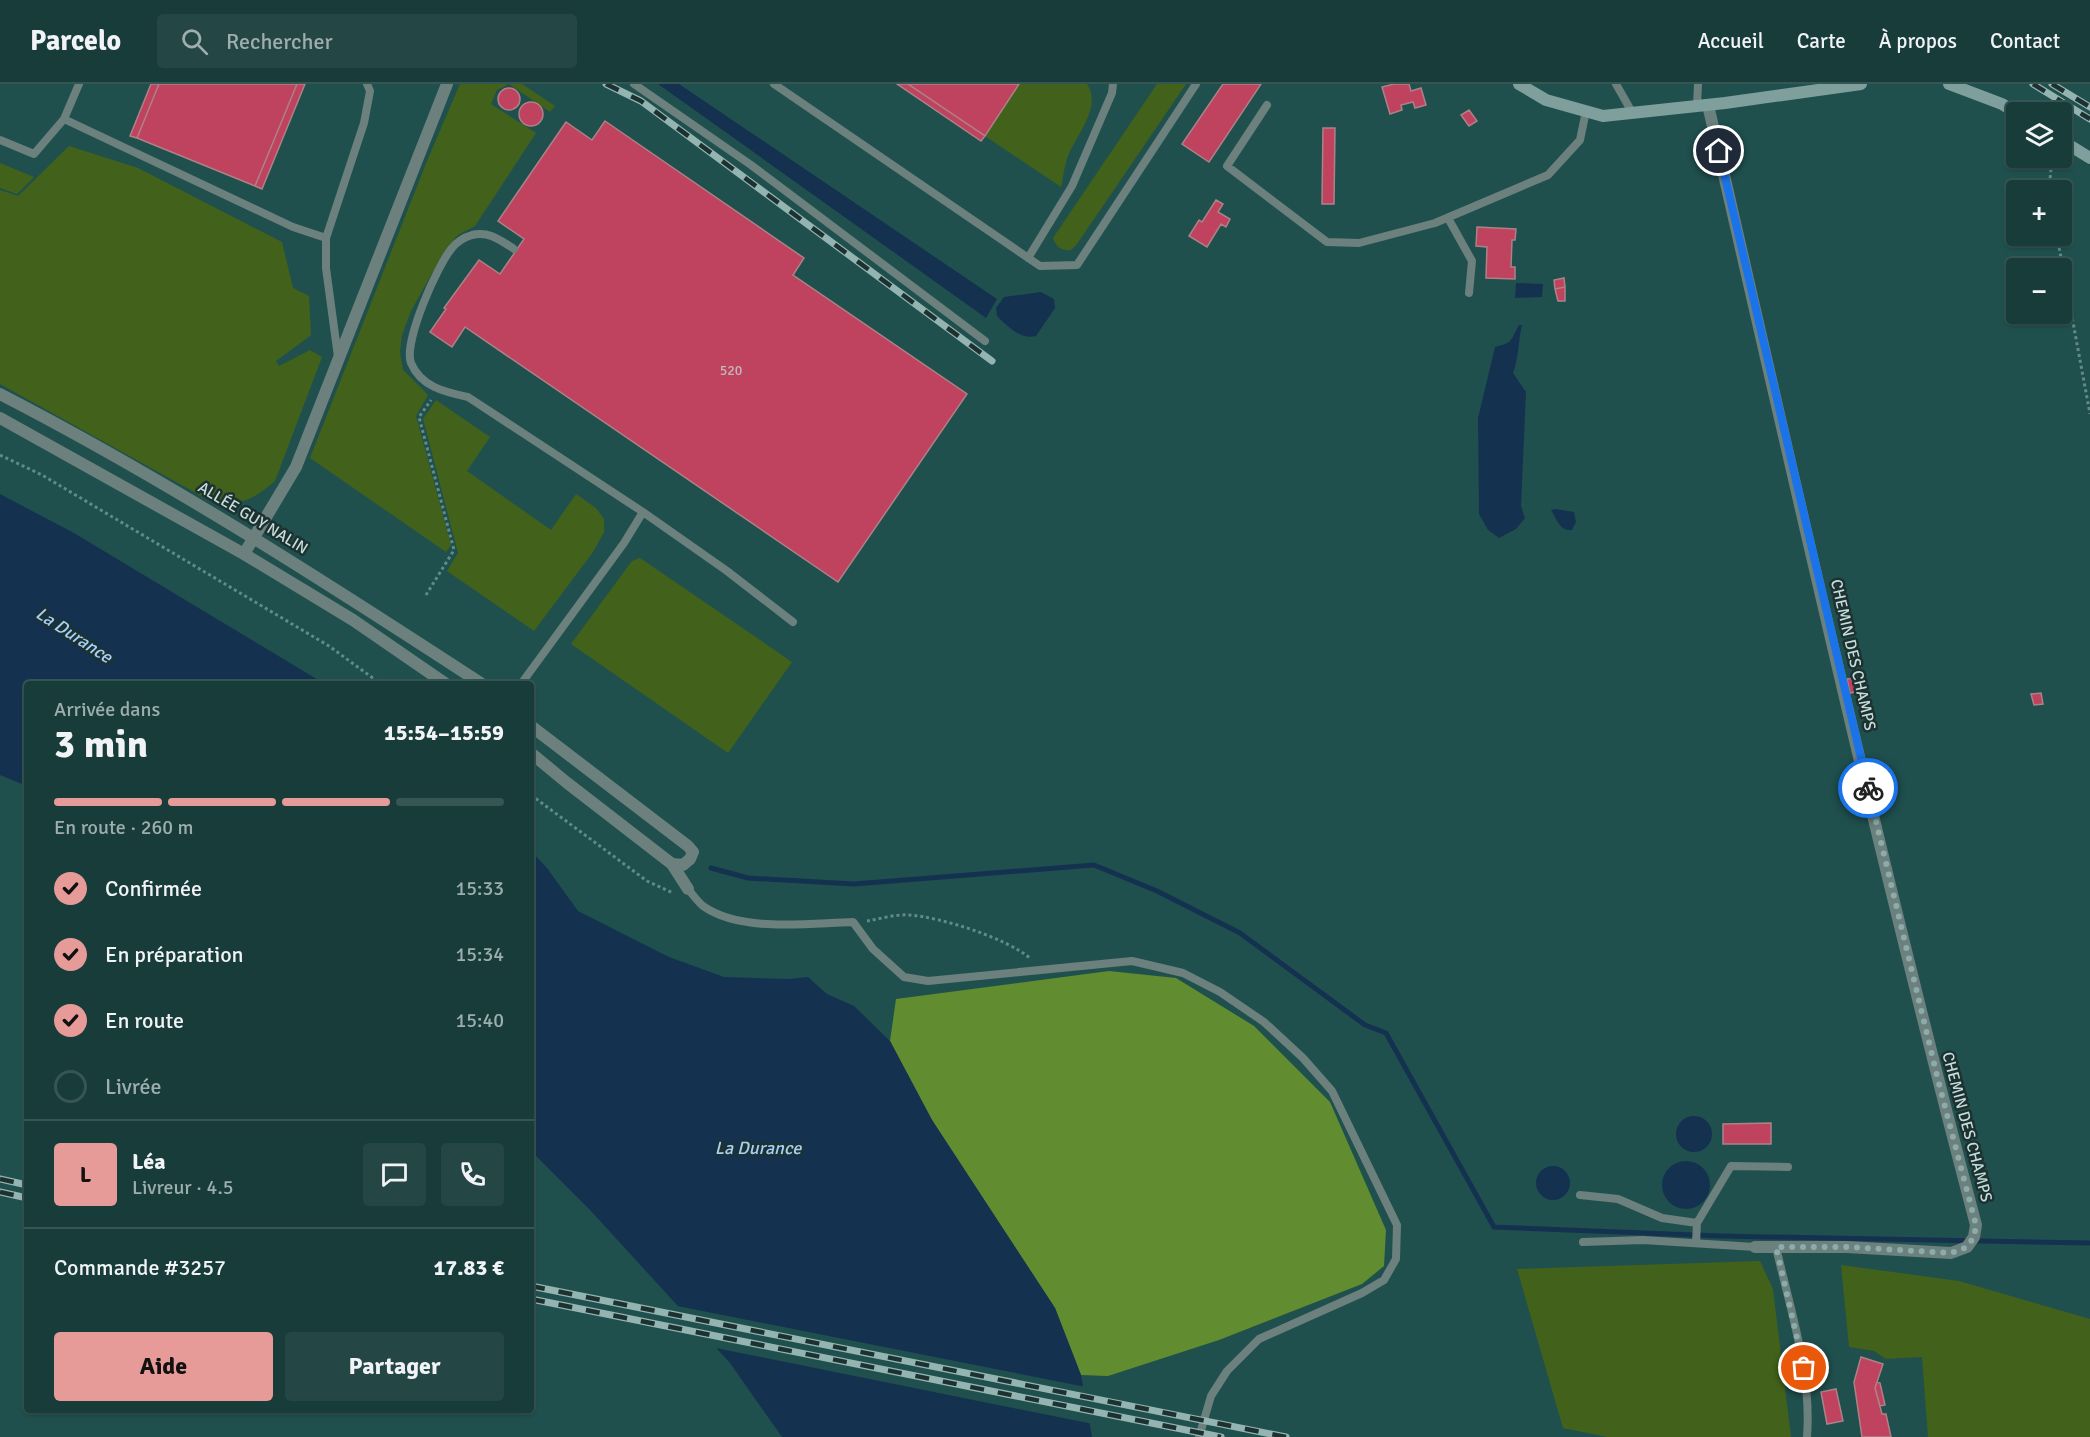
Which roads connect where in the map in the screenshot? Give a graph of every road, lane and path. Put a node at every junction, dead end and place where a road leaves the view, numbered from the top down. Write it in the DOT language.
graph roads {
  1 [pos="79,84"];
  2 [pos="368,84"];
  3 [pos="447,84"];
  4 [pos="634,84"];
  5 [pos="774,84"];
  6 [pos="1113,84"];
  7 [pos="1196,84"];
  8 [pos="1519,84"];
  9 [pos="1616,84"];
  10 [pos="1698,84"];
  11 [pos="1862,84"];
  12 [pos="1949,84"];
  13 [pos="1267,105"];
  14 [pos="1703,106"];
  15 [pos="2006,107"];
  16 [pos="1586,111"];
  17 [pos="1633,114"];
  18 [pos="64,119"];
  19 [pos="0,140"];
  20 [pos="2072,147"];
  21 [pos="2090,158"];
  22 [pos="1448,218"];
  23 [pos="326,238"];
  24 [pos="2059,246"];
  25 [pos="514,249"];
  26 [pos="1028,258"];
  27 [pos="1469,293"];
  28 [pos="985,341"];
  29 [pos="338,358"];
  30 [pos="438,391"];
  31 [pos="0,394"];
  32 [pos="2090,414"];
  33 [pos="0,418"];
  34 [pos="0,455"];
  35 [pos="643,512"];
  36 [pos="254,537"];
  37 [pos="244,554"];
  38 [pos="426,595"];
  39 [pos="793,622"];
  40 [pos="377,681"];
  41 [pos="442,681"];
  42 [pos="477,681"];
  43 [pos="523,681"];
  44 [pos="534,728"];
  45 [pos="534,755"];
  46 [pos="534,797"];
  47 [pos="672,864"];
  48 [pos="688,889"];
  49 [pos="675,894"];
  50 [pos="853,922"];
  51 [pos="1044,970"];
  52 [pos="1788,1167"];
  53 [pos="1580,1196"];
  54 [pos="1697,1223"];
  55 [pos="1583,1242"];
  56 [pos="1696,1243"];
  57 [pos="1755,1247"];
  58 [pos="1776,1247"];
  59 [pos="1199,1437"];
  60 [pos="1808,1437"];
  1 -- 18 [label="lane"];
  2 -- 23 [label="lane"];
  3 -- 29 [label="street"];
  4 -- 28 [label="lane"];
  5 -- 26 [label="lane"];
  6 -- 26 [label="lane"];
  7 -- 26 [label="lane"];
  8 -- 16 [label="street"];
  9 -- 17 [label="lane"];
  10 -- 14 [label="lane"];
  11 -- 14 [label="street"];
  12 -- 15 [label="street"];
  13 -- 22 [label="lane"];
  14 -- 17 [label="street"];
  14 -- 58 [label="street, CHEMIN DES CHAMPS"];
  16 -- 17 [label="street"];
  16 -- 22 [label="lane"];
  18 -- 19 [label="lane"];
  18 -- 23 [label="lane"];
  20 -- 21 [label="street"];
  22 -- 27 [label="lane"];
  23 -- 29 [label="lane"];
  24 -- 32 [label="path"];
  25 -- 30 [label="lane"];
  29 -- 36 [label="street"];
  30 -- 35 [label="lane"];
  30 -- 38 [label="path"];
  31 -- 36 [label="street, ALLÉE GUY NALIN"];
  33 -- 37 [label="street"];
  34 -- 40 [label="path"];
  35 -- 39 [label="lane"];
  35 -- 43 [label="lane"];
  36 -- 37 [label="street"];
  36 -- 42 [label="street, ALLÉE GUY NALIN"];
  37 -- 41 [label="street"];
  44 -- 47 [label="street"];
  45 -- 47 [label="street"];
  46 -- 49 [label="path"];
  47 -- 48 [label="street"];
  48 -- 50 [label="lane"];
  50 -- 51 [label="path"];
  50 -- 51 [label="lane"];
  51 -- 59 [label="lane"];
  52 -- 54 [label="lane"];
  53 -- 54 [label="lane"];
  54 -- 56 [label="lane"];
  55 -- 56 [label="lane"];
  56 -- 57 [label="lane"];
  57 -- 58 [label="street, CHEMIN DES CHAMPS"];
  58 -- 60 [label="lane"];
}
